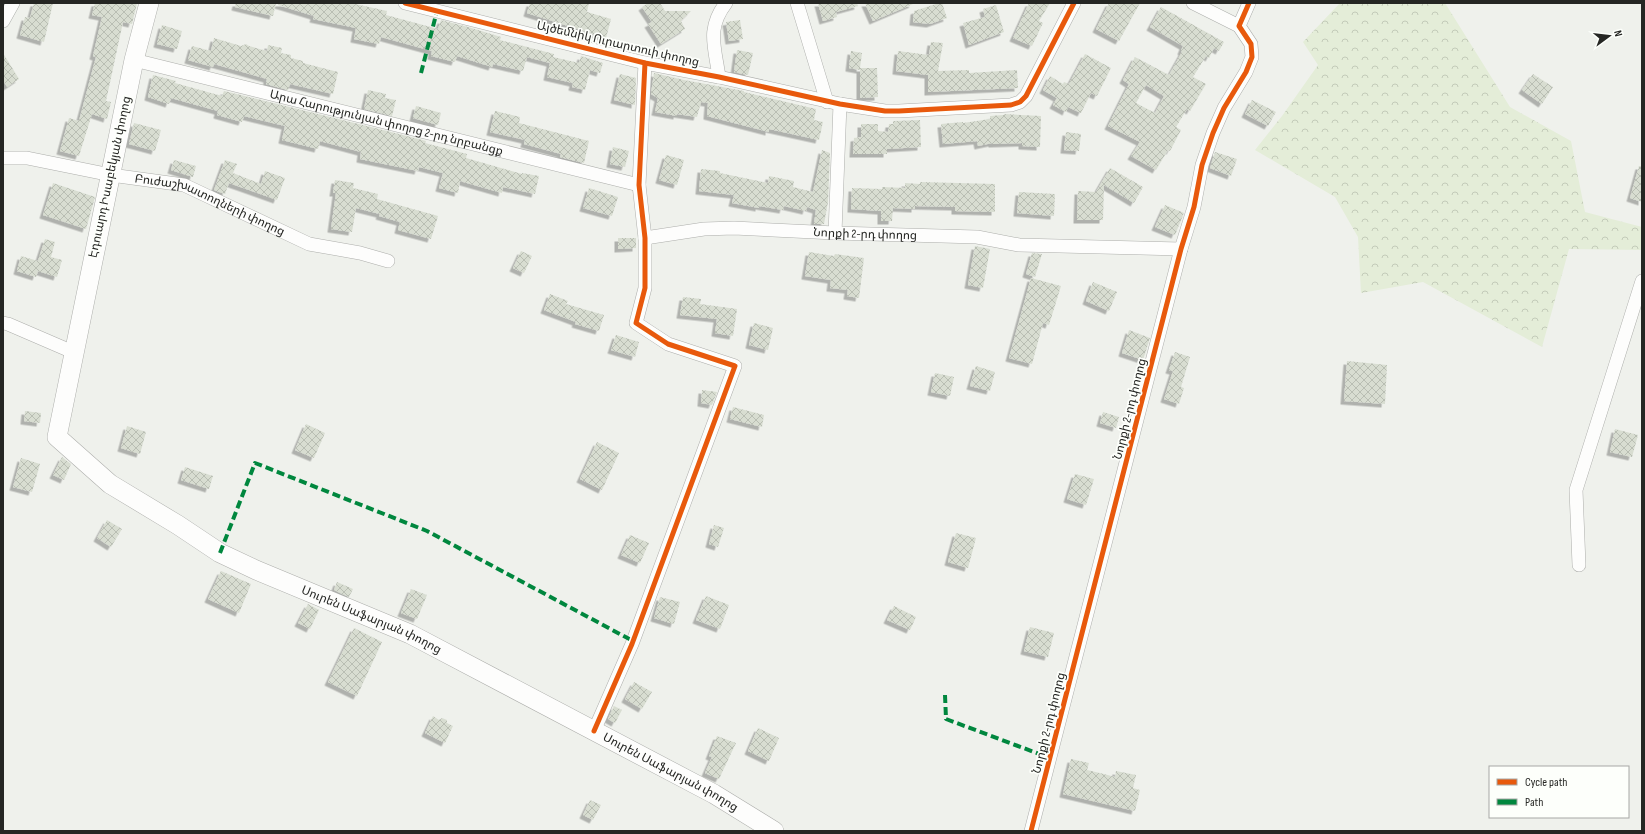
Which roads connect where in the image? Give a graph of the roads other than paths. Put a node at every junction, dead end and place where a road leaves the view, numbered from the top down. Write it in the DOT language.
graph roads {
  1 [pos="13,3"];
  2 [pos="149,3"];
  3 [pos="405,3"];
  4 [pos="726,3"];
  5 [pos="796,3"];
  6 [pos="1074,3"];
  7 [pos="1193,3"];
  8 [pos="1249,3"];
  9 [pos="438,7"];
  10 [pos="3,21"];
  11 [pos="1239,26"];
  12 [pos="134,60"];
  13 [pos="646,63"];
  14 [pos="719,77"];
  15 [pos="827,102"];
  16 [pos="840,104"];
  17 [pos="3,158"];
  18 [pos="111,175"];
  19 [pos="639,186"];
  20 [pos="835,234"];
  21 [pos="645,238"];
  22 [pos="1181,249"];
  23 [pos="388,262"];
  24 [pos="1642,281"];
  25 [pos="3,323"];
  26 [pos="73,352"];
  27 [pos="1579,565"];
  28 [pos="594,731"];
  29 [pos="774,831"];
  30 [pos="1031,831"];
  1 -- 10 [label="street"];
  2 -- 12 [label="main road, Էդուարդ Իսաբեկյան փողոց"];
  3 -- 9 [label="street, Այծեմնիկ Ուրարտուի փողոց"];
  4 -- 14 [label="street"];
  5 -- 15 [label="street"];
  6 -- 16 [label="street, Այծեմնիկ Ուրարտուի փողոց"];
  7 -- 11 [label="street"];
  8 -- 11 [label="street"];
  9 -- 13 [label="street, Այծեմնիկ Ուրարտուի փողոց"];
  11 -- 22 [label="street, Նորքի 2-րդ փողոց"];
  12 -- 18 [label="main road, Էդուարդ Իսաբեկյան փողոց"];
  12 -- 19 [label="street, Արա Հարությունյան փողոց 2-րդ նրբանցք"];
  13 -- 14 [label="street, Այծեմնիկ Ուրարտուի փողոց"];
  13 -- 19 [label="street"];
  14 -- 15 [label="street, Այծեմնիկ Ուրարտուի փողոց"];
  15 -- 16 [label="street, Այծեմնիկ Ուրարտուի փողոց"];
  16 -- 20 [label="street"];
  17 -- 18 [label="street, Բուժաշխատողների փողոց"];
  18 -- 23 [label="street, Բուժաշխատողների փողոց"];
  18 -- 26 [label="main road, Էդուարդ Իսաբեկյան փողոց"];
  19 -- 21 [label="street"];
  20 -- 21 [label="street, Նորքի 2-րդ փողոց"];
  20 -- 22 [label="street, Նորքի 2-րդ փողոց"];
  21 -- 28 [label="street"];
  22 -- 30 [label="street, Նորքի 2-րդ փողոց"];
  24 -- 27 [label="street"];
  25 -- 26 [label="street"];
  26 -- 28 [label="main road, Սուրեն Սաֆարյան փողոց"];
  28 -- 29 [label="main road, Սուրեն Սաֆարյան փողոց"];
}
